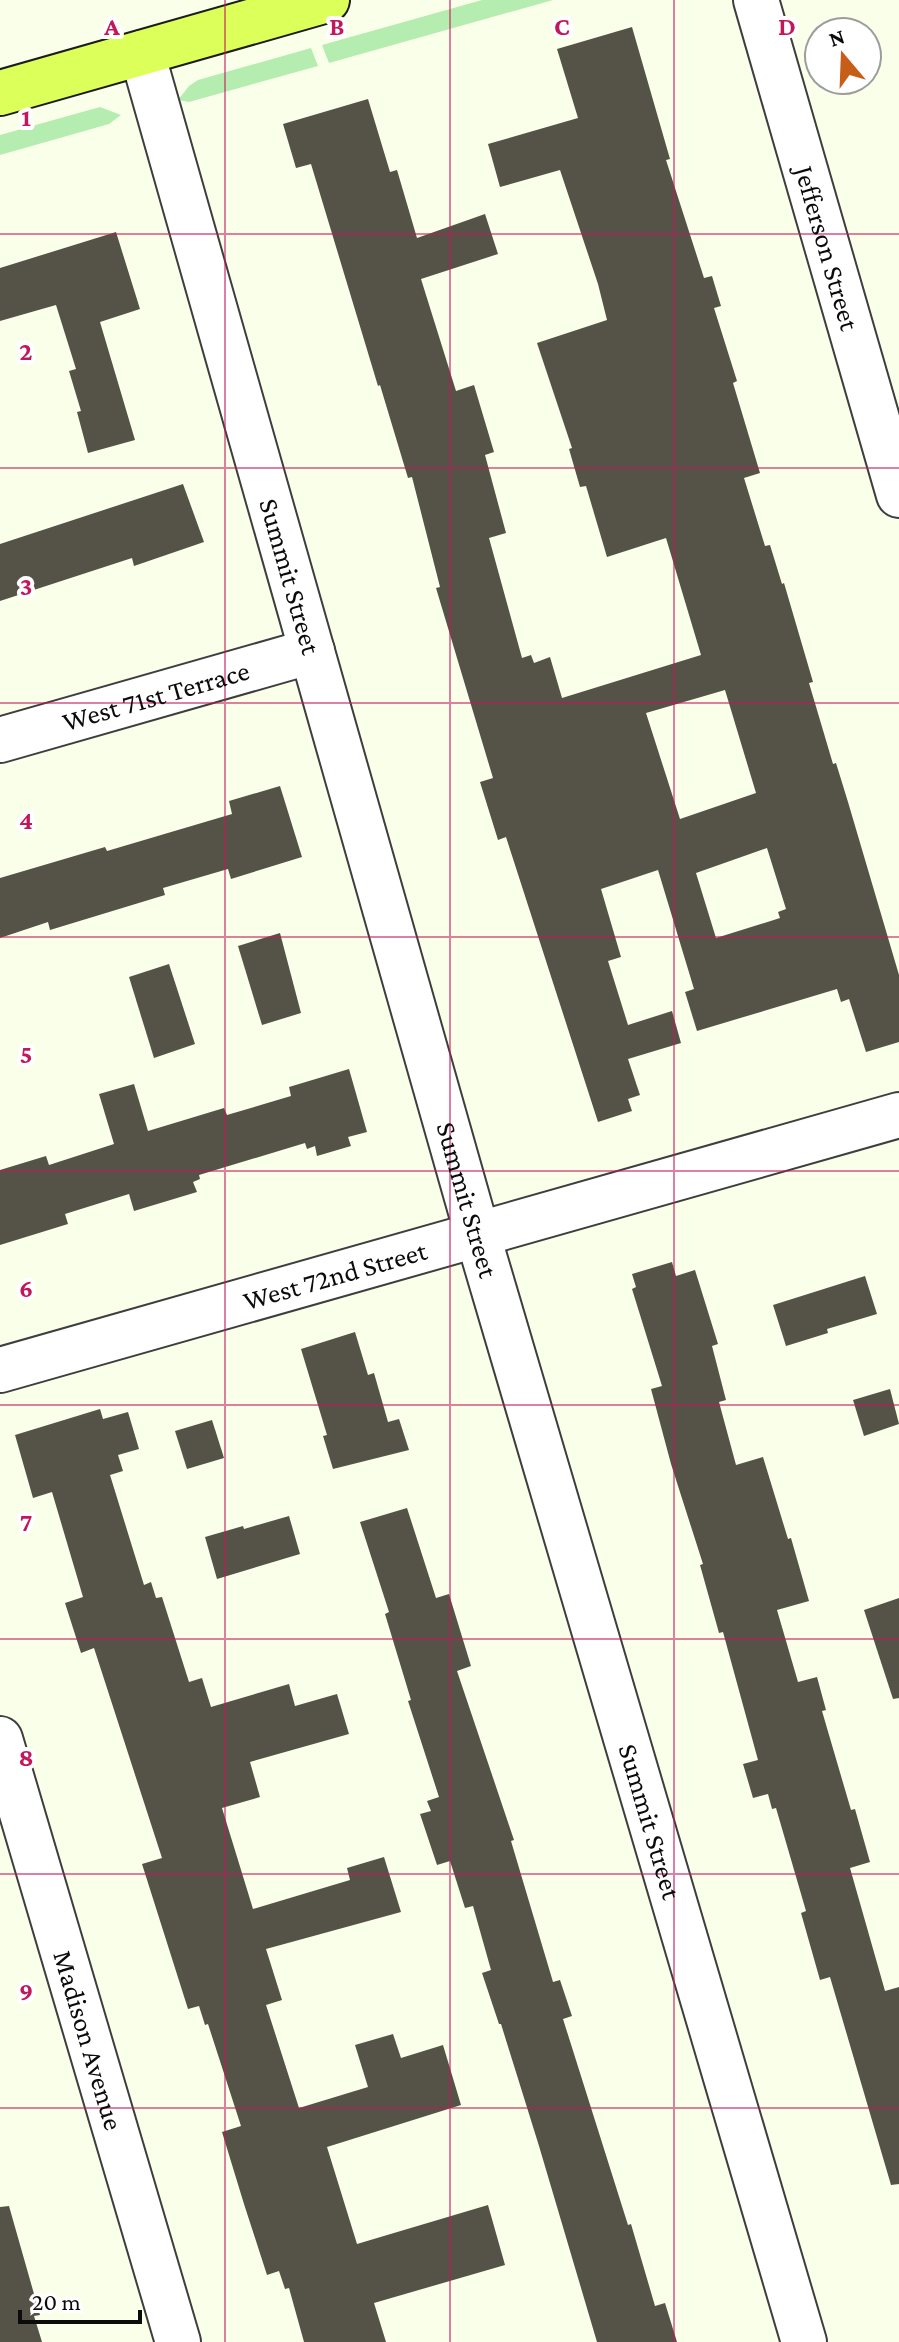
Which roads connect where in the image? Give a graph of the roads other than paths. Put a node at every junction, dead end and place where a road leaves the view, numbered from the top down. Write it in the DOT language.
graph roads {
  1 [pos="327,0"];
  2 [pos="756,0"];
  3 [pos="142,53"];
  4 [pos="0,93"];
  5 [pos="899,495"];
  6 [pos="312,651"];
  7 [pos="0,740"];
  8 [pos="899,1115"];
  9 [pos="478,1236"];
  10 [pos="0,1370"];
  11 [pos="0,1739"];
  12 [pos="178,2342"];
  13 [pos="804,2342"];
  1 -- 3 [label="main road"];
  2 -- 5 [label="street, Jefferson Street"];
  3 -- 4 [label="main road"];
  3 -- 6 [label="street, Summit Street"];
  6 -- 7 [label="street, West 71st Terrace"];
  6 -- 9 [label="street, Summit Street"];
  8 -- 9 [label="street, West 72nd Street"];
  9 -- 10 [label="street, West 72nd Street"];
  9 -- 13 [label="street, Summit Street"];
  11 -- 12 [label="street, Madison Avenue"];
}
